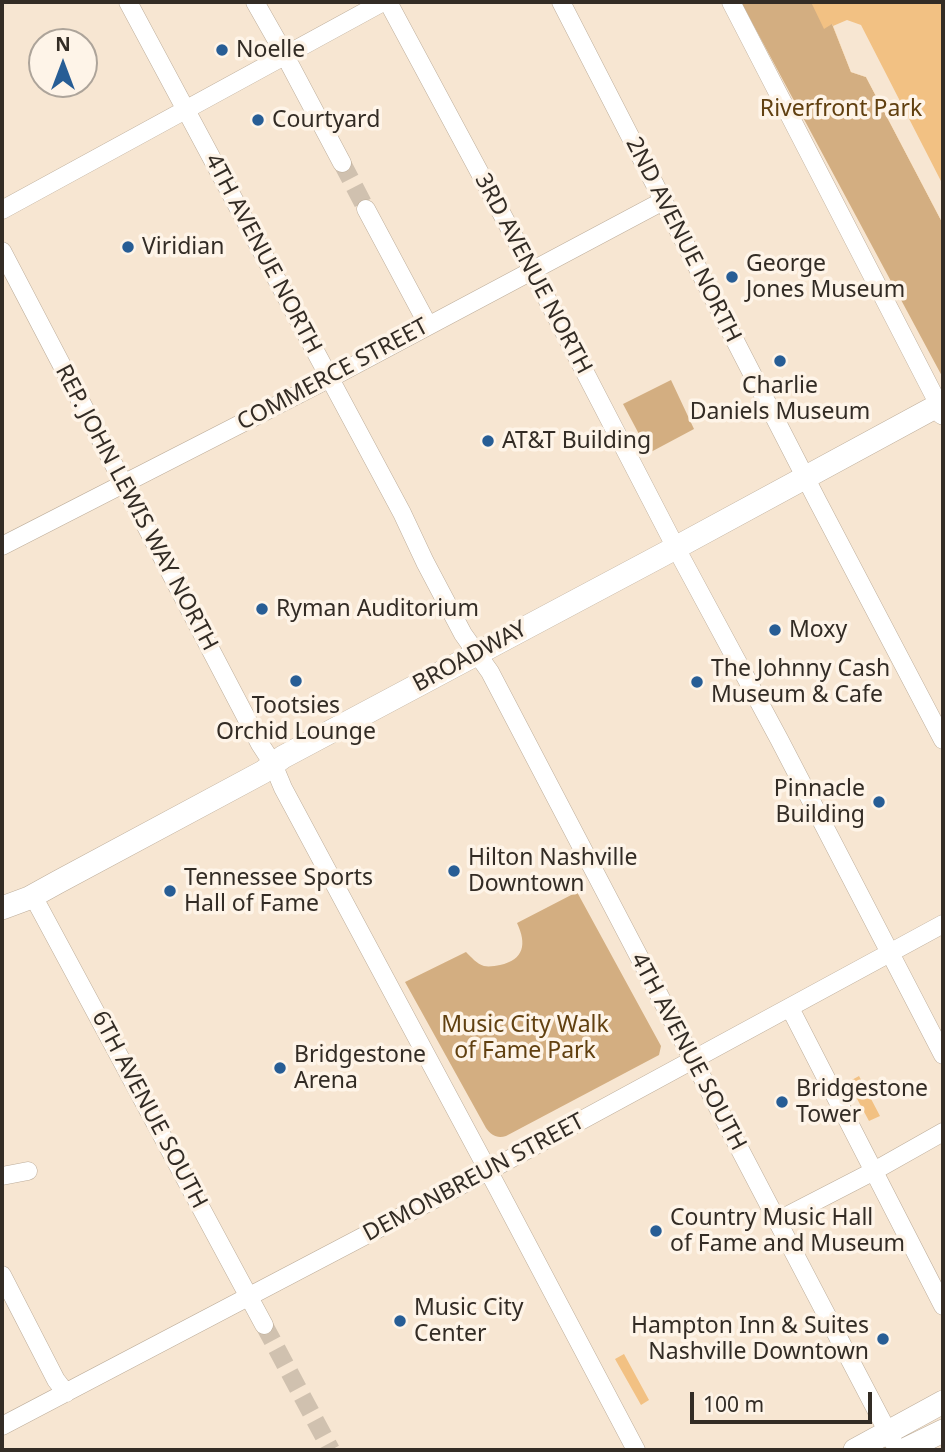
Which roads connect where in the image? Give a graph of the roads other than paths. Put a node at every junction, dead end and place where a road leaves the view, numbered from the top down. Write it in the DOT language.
graph roads {
  1 [pos="128,2"];
  2 [pos="255,2"];
  3 [pos="383,2"];
  4 [pos="388,2"];
  5 [pos="561,2"];
  6 [pos="731,2"];
  7 [pos="280,46"];
  8 [pos="290,65"];
  9 [pos="186,109"];
  10 [pos="342,163"];
  11 [pos="663,201"];
  12 [pos="366,209"];
  13 [pos="2,210"];
  14 [pos="2,251"];
  15 [pos="532,270"];
  16 [pos="428,326"];
  17 [pos="330,378"];
  18 [pos="941,409"];
  19 [pos="806,478"];
  20 [pos="124,484"];
  21 [pos="2,546"];
  22 [pos="676,548"];
  23 [pos="476,654"];
  24 [pos="943,740"];
  25 [pos="273,764"];
  26 [pos="33,895"];
  27 [pos="2,908"];
  28 [pos="943,924"];
  29 [pos="890,953"];
  30 [pos="790,1007"];
  31 [pos="943,1055"];
  32 [pos="692,1061"];
  33 [pos="943,1132"];
  34 [pos="28,1171"];
  35 [pos="488,1171"];
  36 [pos="874,1171"];
  37 [pos="2,1176"];
  38 [pos="777,1221"];
  39 [pos="2,1275"];
  40 [pos="250,1297"];
  41 [pos="943,1306"];
  42 [pos="264,1325"];
  43 [pos="66,1393"];
  44 [pos="943,1402"];
  45 [pos="2,1426"];
  46 [pos="943,1431"];
  47 [pos="892,1441"];
  48 [pos="636,1450"];
  49 [pos="855,1450"];
  50 [pos="904,1450"];
  1 -- 9 [label="street, 4TH AVENUE NORTH"];
  2 -- 7 [label="street"];
  3 -- 9 [label="street"];
  4 -- 15 [label="street, 3RD AVENUE NORTH"];
  5 -- 11 [label="street, 2ND AVENUE NORTH"];
  6 -- 18 [label="street"];
  8 -- 10 [label="street"];
  9 -- 13 [label="street"];
  9 -- 17 [label="street, 4TH AVENUE NORTH"];
  11 -- 15 [label="street, COMMERCE STREET"];
  11 -- 19 [label="street, 2ND AVENUE NORTH"];
  12 -- 16 [label="street"];
  14 -- 20 [label="street, REP. JOHN LEWIS WAY NORTH"];
  15 -- 16 [label="street, COMMERCE STREET"];
  15 -- 22 [label="street, 3RD AVENUE NORTH"];
  16 -- 17 [label="street, COMMERCE STREET"];
  17 -- 20 [label="street, COMMERCE STREET"];
  17 -- 23 [label="street, 4TH AVENUE NORTH"];
  18 -- 19 [label="main road, BROADWAY"];
  19 -- 22 [label="main road, BROADWAY"];
  19 -- 24 [label="street, 2ND AVENUE NORTH"];
  20 -- 21 [label="street, COMMERCE STREET"];
  20 -- 25 [label="street, REP. JOHN LEWIS WAY NORTH"];
  22 -- 23 [label="main road, BROADWAY"];
  22 -- 29 [label="street, 3RD AVENUE NORTH"];
  23 -- 25 [label="main road, BROADWAY"];
  23 -- 32 [label="street, 4TH AVENUE SOUTH"];
  25 -- 26 [label="main road, BROADWAY"];
  25 -- 35 [label="street, REP. JOHN LEWIS WAY NORTH"];
  26 -- 27 [label="main road, BROADWAY"];
  26 -- 40 [label="street, 6TH AVENUE SOUTH"];
  28 -- 29 [label="street, DEMONBREUN STREET"];
  29 -- 30 [label="street, DEMONBREUN STREET"];
  29 -- 31 [label="street, 3RD AVENUE NORTH"];
  30 -- 32 [label="street, DEMONBREUN STREET"];
  30 -- 36 [label="street"];
  32 -- 35 [label="street, DEMONBREUN STREET"];
  32 -- 38 [label="street, 4TH AVENUE SOUTH"];
  33 -- 36 [label="street"];
  34 -- 37 [label="street"];
  35 -- 40 [label="street, DEMONBREUN STREET"];
  35 -- 48 [label="street, REP. JOHN LEWIS WAY NORTH"];
  36 -- 38 [label="street"];
  36 -- 41 [label="street"];
  38 -- 47 [label="street, 4TH AVENUE SOUTH"];
  39 -- 43 [label="street"];
  40 -- 42 [label="street, 6TH AVENUE SOUTH"];
  40 -- 43 [label="street, DEMONBREUN STREET"];
  43 -- 45 [label="street, DEMONBREUN STREET"];
  44 -- 47 [label="main road"];
  46 -- 50 [label="main road"];
  47 -- 49 [label="main road"];
}
